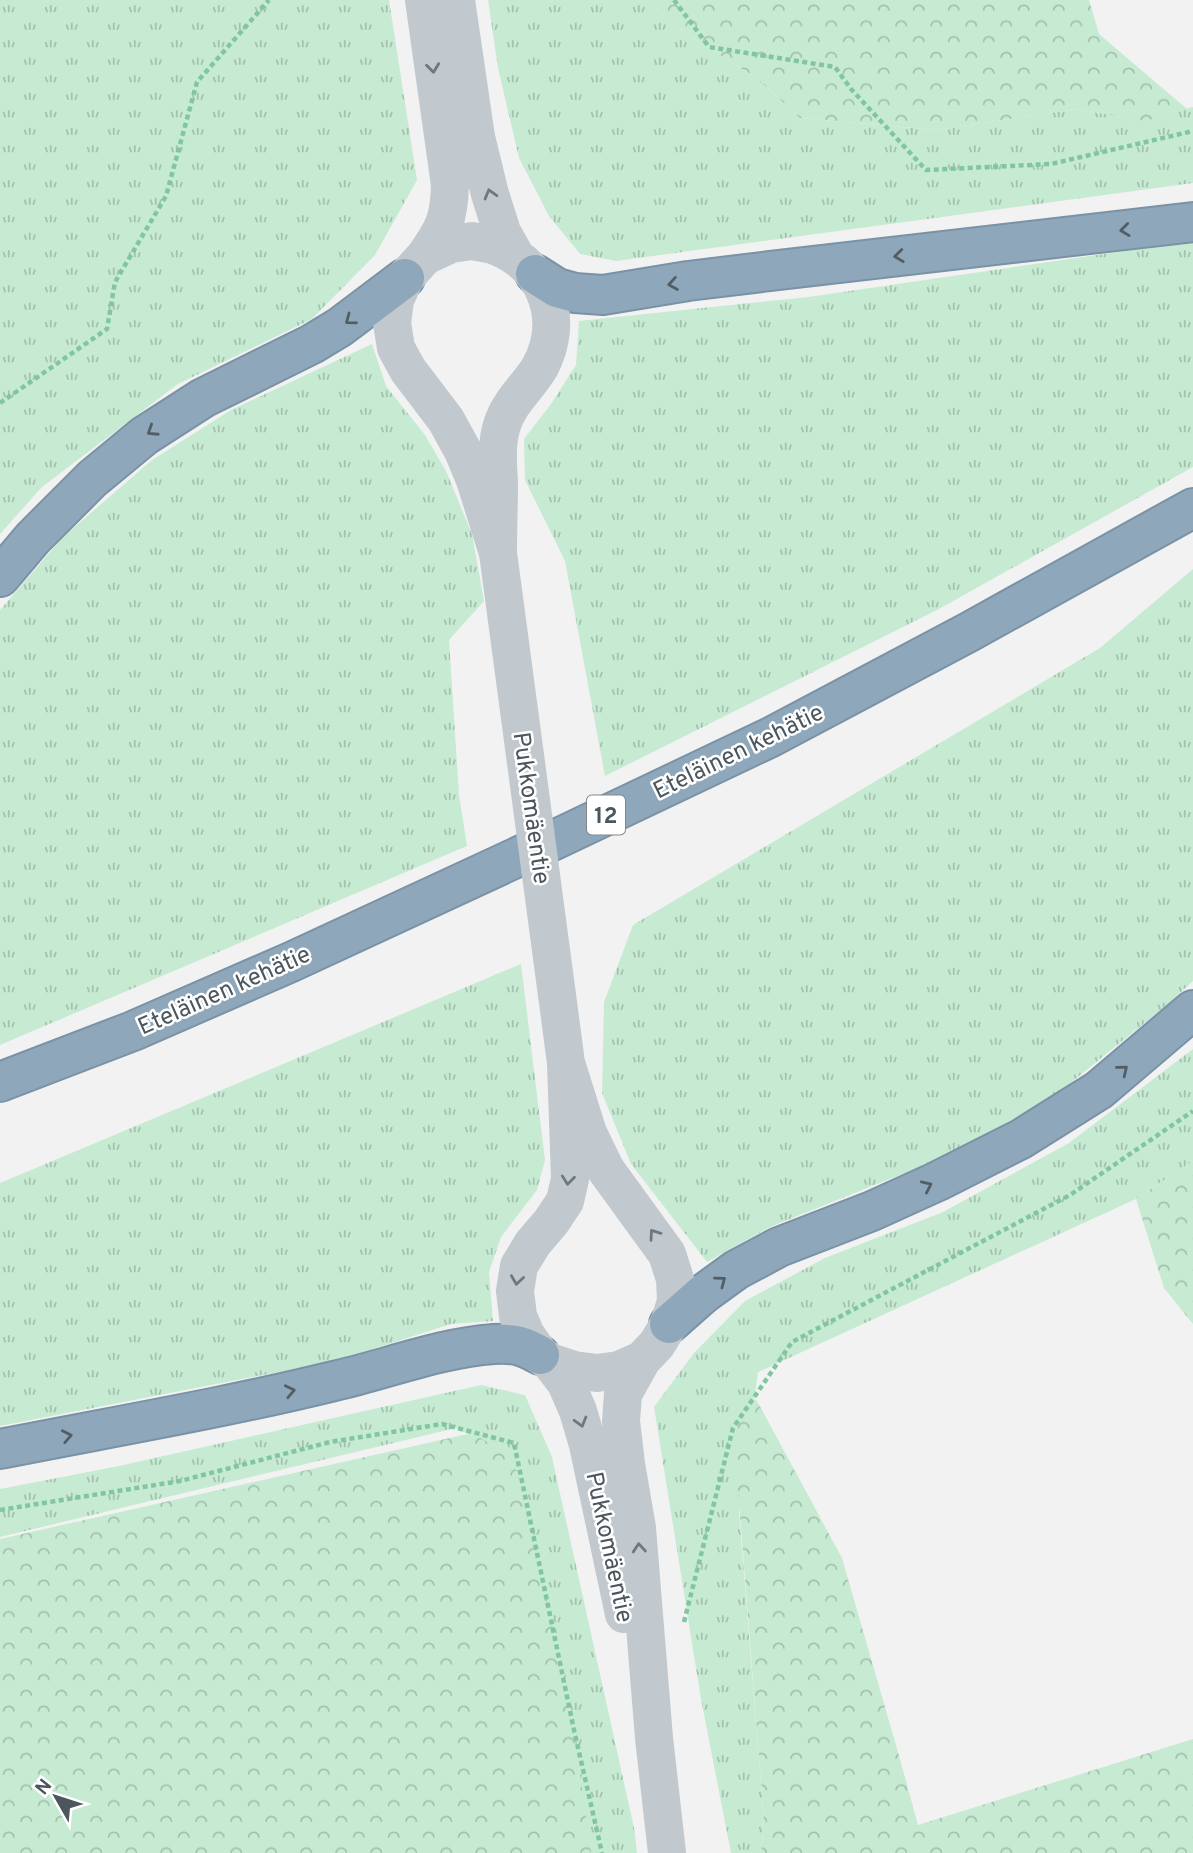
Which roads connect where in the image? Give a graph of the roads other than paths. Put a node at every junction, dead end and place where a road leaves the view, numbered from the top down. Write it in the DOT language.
graph roads {
  1 [pos="424,0"];
  2 [pos="456,0"];
  3 [pos="1193,222"];
  4 [pos="526,265"];
  5 [pos="415,267"];
  6 [pos="1193,508"];
  7 [pos="498,553"];
  8 [pos="0,577"];
  9 [pos="1193,1010"];
  10 [pos="566,1063"];
  11 [pos="0,1082"];
  12 [pos="669,1324"];
  13 [pos="545,1359"];
  14 [pos="642,1360"];
  15 [pos="0,1449"];
  16 [pos="654,1738"];
  17 [pos="667,1853"];
  1 -- 5 [label="street, Pukkomäentie, one-way"];
  4 -- 2 [label="street, Pukkomäentie, one-way"];
  3 -- 4 [label="highway, one-way"];
  4 -- 5 [label="street"];
  4 -- 7 [label="street, Pukkomäentie"];
  5 -- 7 [label="street, Pukkomäentie"];
  5 -- 8 [label="highway, one-way"];
  6 -- 11 [label="highway, Eteläinen kehätie / 12"];
  7 -- 10 [label="street, Pukkomäentie, bridge"];
  12 -- 9 [label="highway, one-way"];
  12 -- 10 [label="street, Pukkomäentie, one-way"];
  10 -- 13 [label="street, Pukkomäentie, one-way"];
  12 -- 14 [label="street, Pukkomäentie"];
  13 -- 14 [label="street"];
  15 -- 13 [label="highway, one-way"];
  13 -- 16 [label="street, Pukkomäentie, one-way"];
  16 -- 14 [label="street, Pukkomäentie, one-way"];
  16 -- 17 [label="street, Pukkomäentie"];
}
